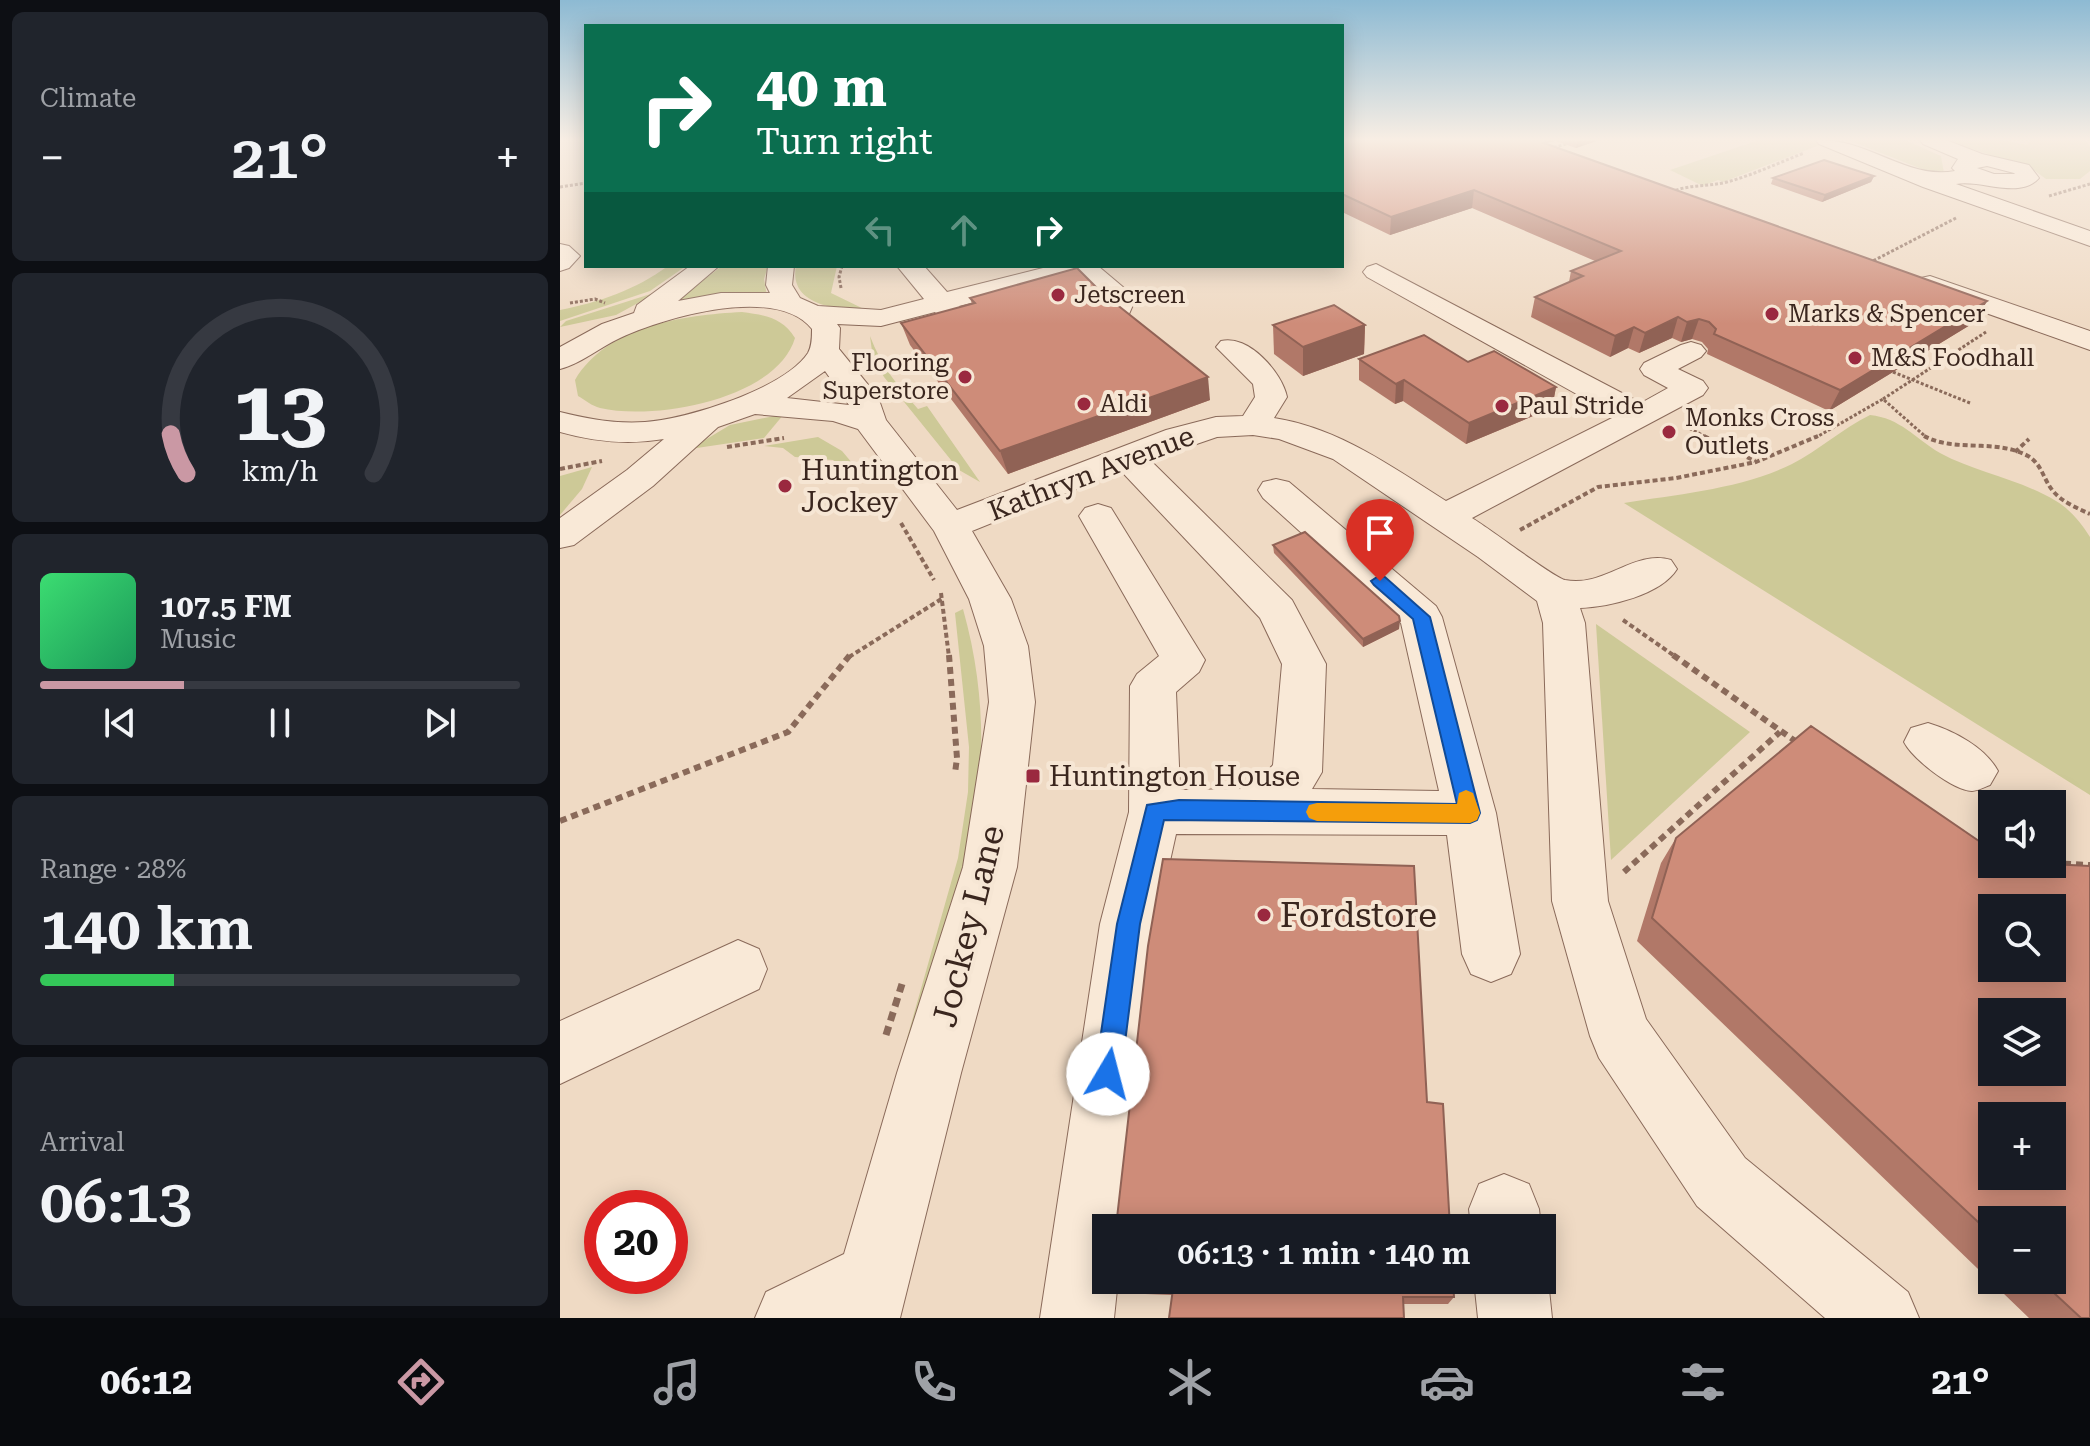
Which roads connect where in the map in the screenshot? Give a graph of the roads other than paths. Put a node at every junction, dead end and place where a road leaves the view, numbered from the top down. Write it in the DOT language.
graph roads {
  1 [pos="1981,202"];
  2 [pos="2090,239"];
  3 [pos="560,251"];
  4 [pos="560,263"];
  5 [pos="703,268"];
  6 [pos="781,268"];
  7 [pos="912,268"];
  8 [pos="1089,268"];
  9 [pos="1376,272"];
  10 [pos="1903,274"];
  11 [pos="1119,308"];
  12 [pos="801,309"];
  13 [pos="949,311"];
  14 [pos="623,316"];
  15 [pos="884,318"];
  16 [pos="560,334"];
  17 [pos="2085,334"];
  18 [pos="1231,347"];
  19 [pos="825,348"];
  20 [pos="1691,351"];
  21 [pos="560,360"];
  22 [pos="752,404"];
  23 [pos="1641,416"];
  24 [pos="870,422"];
  25 [pos="1253,425"];
  26 [pos="575,428"];
  27 [pos="713,433"];
  28 [pos="1127,457"];
  29 [pos="1276,490"];
  30 [pos="602,504"];
  31 [pos="1098,516"];
  32 [pos="1445,517"];
  33 [pos="950,526"];
  34 [pos="560,536"];
  35 [pos="1657,569"];
  36 [pos="1558,600"];
  37 [pos="1928,742"];
  38 [pos="1973,771"];
  39 [pos="1250,811"];
  40 [pos="1155,812"];
  41 [pos="1470,813"];
  42 [pos="1491,954"];
  43 [pos="738,969"];
  44 [pos="560,1053"];
  45 [pos="1512,1294"];
  46 [pos="869,1298"];
  47 [pos="792,1318"];
  48 [pos="1077,1318"];
  49 [pos="1515,1318"];
  50 [pos="1882,1318"];
  1 -- 2 [label="street"];
  3 -- 4 [label="street"];
  5 -- 14 [label="street"];
  6 -- 12 [label="street"];
  7 -- 13 [label="street"];
  8 -- 11 [label="street"];
  8 -- 13 [label="street"];
  9 -- 23 [label="street"];
  10 -- 17 [label="street"];
  12 -- 14 [label="street"];
  12 -- 15 [label="street"];
  12 -- 19 [label="street, Jockey Lane"];
  13 -- 15 [label="street"];
  14 -- 16 [label="street"];
  14 -- 21 [label="street"];
  15 -- 19 [label="street"];
  18 -- 25 [label="street"];
  19 -- 22 [label="street"];
  19 -- 24 [label="street, Jockey Lane"];
  20 -- 23 [label="street"];
  22 -- 24 [label="street"];
  22 -- 27 [label="street"];
  23 -- 32 [label="street"];
  24 -- 33 [label="street, Jockey Lane"];
  25 -- 28 [label="street, Kathryn Avenue"];
  25 -- 32 [label="street, Kathryn Avenue"];
  26 -- 27 [label="street"];
  26 -- 30 [label="street"];
  27 -- 30 [label="street"];
  28 -- 33 [label="street, Kathryn Avenue"];
  28 -- 39 [label="street"];
  29 -- 41 [label="street"];
  30 -- 34 [label="street"];
  31 -- 40 [label="street"];
  32 -- 36 [label="street, Kathryn Avenue"];
  33 -- 46 [label="street, Jockey Lane"];
  35 -- 36 [label="street"];
  36 -- 50 [label="street"];
  37 -- 38 [label="street"];
  39 -- 40 [label="street"];
  39 -- 41 [label="street"];
  40 -- 48 [label="street"];
  41 -- 42 [label="street"];
  43 -- 44 [label="street"];
  45 -- 49 [label="street"];
  46 -- 47 [label="street"];
}
